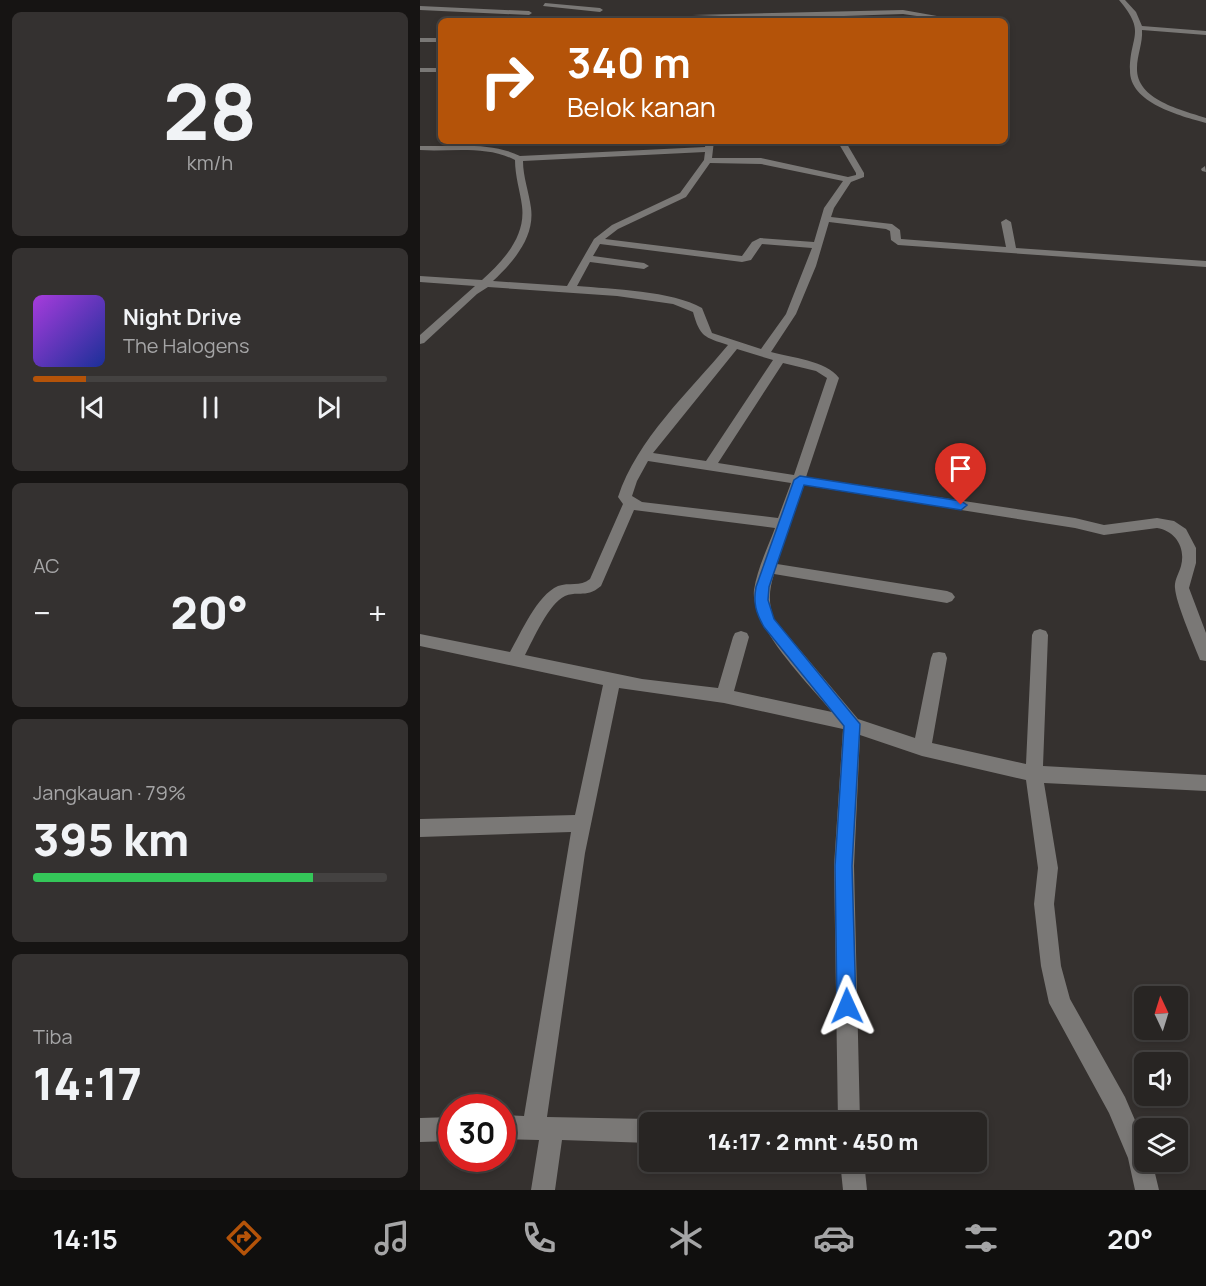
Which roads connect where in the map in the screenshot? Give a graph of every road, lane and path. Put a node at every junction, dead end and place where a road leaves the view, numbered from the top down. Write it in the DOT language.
graph roads {
  1 [pos="432,0"];
  2 [pos="447,0"];
  3 [pos="556,0"];
  4 [pos="1122,0"];
  5 [pos="906,4"];
  6 [pos="545,5"];
  7 [pos="440,8"];
  8 [pos="421,9"];
  9 [pos="600,10"];
  10 [pos="874,12"];
  11 [pos="909,12"];
  12 [pos="529,13"];
  13 [pos="695,15"];
  14 [pos="420,16"];
  15 [pos="522,18"];
  16 [pos="782,18"];
  17 [pos="876,18"];
  18 [pos="945,18"];
  19 [pos="1139,28"];
  20 [pos="1206,33"];
  21 [pos="420,40"];
  22 [pos="438,40"];
  23 [pos="420,70"];
  24 [pos="438,70"];
  25 [pos="1206,114"];
  26 [pos="1190,115"];
  27 [pos="1206,121"];
  28 [pos="433,139"];
  29 [pos="843,144"];
  30 [pos="489,145"];
  31 [pos="709,145"];
  32 [pos="422,148"];
  33 [pos="519,159"];
  34 [pos="708,160"];
  35 [pos="848,180"];
  36 [pos="826,219"];
  37 [pos="1006,222"];
  38 [pos="597,241"];
  39 [pos="818,245"];
  40 [pos="1012,250"];
  41 [pos="586,258"];
  42 [pos="1206,264"];
  43 [pos="644,266"];
  44 [pos="420,279"];
  45 [pos="485,284"];
  46 [pos="570,289"];
  47 [pos="420,341"];
  48 [pos="735,344"];
  49 [pos="764,354"];
  50 [pos="780,358"];
  51 [pos="644,456"];
  52 [pos="710,466"];
  53 [pos="800,480"];
  54 [pos="630,503"];
  55 [pos="784,524"];
  56 [pos="769,568"];
  57 [pos="947,597"];
  58 [pos="1040,635"];
  59 [pos="741,637"];
  60 [pos="420,640"];
  61 [pos="1206,655"];
  62 [pos="939,658"];
  63 [pos="513,661"];
  64 [pos="612,680"];
  65 [pos="724,696"];
  66 [pos="852,724"];
  67 [pos="922,748"];
  68 [pos="1034,774"];
  69 [pos="1206,783"];
  70 [pos="582,823"];
  71 [pos="420,828"];
  72 [pos="849,1112"];
  73 [pos="516,1127"];
  74 [pos="543,1127"];
  75 [pos="438,1129"];
  76 [pos="420,1130"];
  77 [pos="639,1131"];
  78 [pos="853,1172"];
  79 [pos="543,1190"];
  80 [pos="855,1190"];
  81 [pos="1147,1190"];
  1 -- 8 [label="street"];
  2 -- 7 [label="street"];
  3 -- 6 [label="street"];
  4 -- 19 [label="street"];
  5 -- 11 [label="street"];
  6 -- 9 [label="street"];
  6 -- 12 [label="street"];
  7 -- 8 [label="street"];
  7 -- 12 [label="street"];
  7 -- 14 [label="street"];
  10 -- 11 [label="street"];
  10 -- 16 [label="street"];
  10 -- 17 [label="street"];
  11 -- 18 [label="street"];
  12 -- 15 [label="street"];
  13 -- 16 [label="street"];
  19 -- 20 [label="street"];
  19 -- 26 [label="street"];
  21 -- 22 [label="street"];
  23 -- 24 [label="street"];
  25 -- 26 [label="street"];
  26 -- 27 [label="street"];
  28 -- 32 [label="street"];
  29 -- 35 [label="street"];
  30 -- 32 [label="street"];
  30 -- 33 [label="street"];
  31 -- 33 [label="street"];
  31 -- 34 [label="street"];
  33 -- 45 [label="street"];
  34 -- 35 [label="street"];
  34 -- 38 [label="street"];
  35 -- 36 [label="street"];
  36 -- 39 [label="street"];
  36 -- 40 [label="street"];
  37 -- 40 [label="street"];
  38 -- 39 [label="street"];
  38 -- 41 [label="street"];
  39 -- 49 [label="street"];
  40 -- 42 [label="street"];
  41 -- 43 [label="street"];
  41 -- 46 [label="street"];
  44 -- 45 [label="street"];
  45 -- 46 [label="street"];
  45 -- 47 [label="street"];
  46 -- 48 [label="street"];
  48 -- 49 [label="street"];
  48 -- 51 [label="street"];
  49 -- 50 [label="street"];
  50 -- 52 [label="street"];
  50 -- 53 [label="street"];
  51 -- 52 [label="street"];
  51 -- 54 [label="street"];
  52 -- 53 [label="street"];
  53 -- 55 [label="street"];
  53 -- 61 [label="street"];
  54 -- 55 [label="street"];
  54 -- 63 [label="street"];
  55 -- 56 [label="street"];
  56 -- 57 [label="street"];
  56 -- 66 [label="street"];
  58 -- 68 [label="street"];
  59 -- 65 [label="street"];
  60 -- 63 [label="street"];
  62 -- 67 [label="street"];
  63 -- 64 [label="street"];
  64 -- 65 [label="street"];
  64 -- 70 [label="street"];
  65 -- 66 [label="street"];
  66 -- 67 [label="street"];
  66 -- 72 [label="street"];
  67 -- 68 [label="street"];
  68 -- 69 [label="street"];
  68 -- 81 [label="street"];
  70 -- 71 [label="street"];
  70 -- 74 [label="street"];
  73 -- 74 [label="street"];
  74 -- 77 [label="street"];
  74 -- 79 [label="street"];
  75 -- 76 [label="street"];
  78 -- 80 [label="street"];
}
